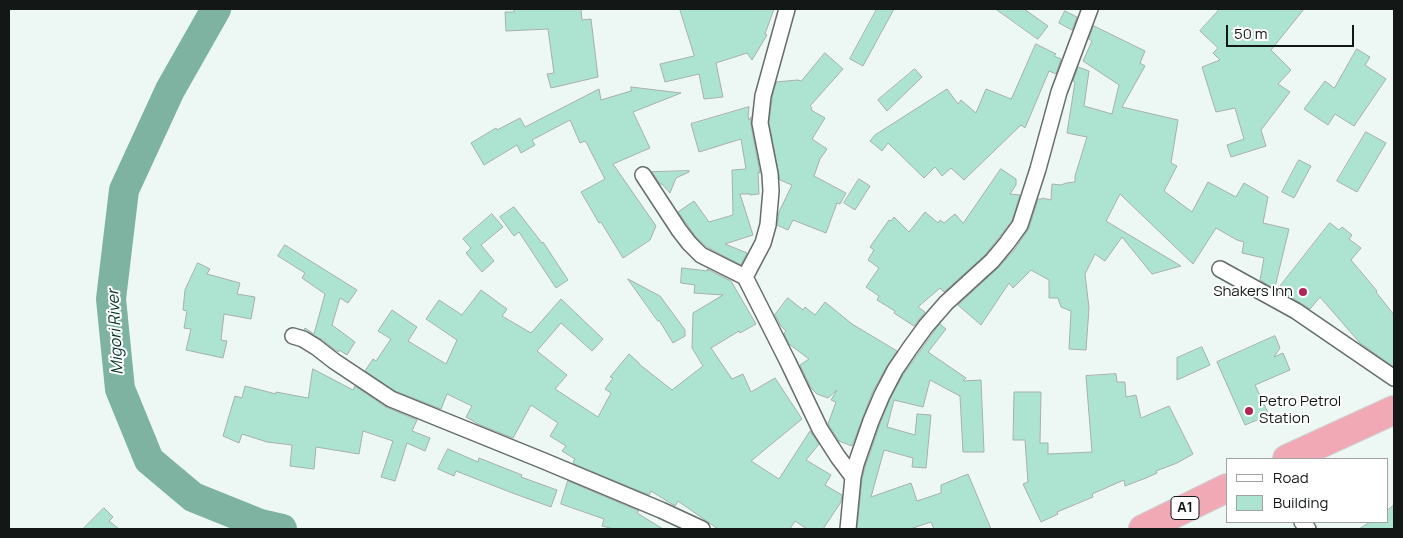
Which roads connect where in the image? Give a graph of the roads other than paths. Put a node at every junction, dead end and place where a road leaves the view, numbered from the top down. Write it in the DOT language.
graph roads {
  1 [pos="787,9"];
  2 [pos="1090,9"];
  3 [pos="643,175"];
  4 [pos="1220,269"];
  5 [pos="745,277"];
  6 [pos="293,336"];
  7 [pos="1394,378"];
  8 [pos="1394,410"];
  9 [pos="1290,458"];
  10 [pos="853,477"];
  11 [pos="1226,488"];
  12 [pos="702,529"];
  13 [pos="848,529"];
  14 [pos="1143,529"];
  1 -- 5 [label="street"];
  2 -- 10 [label="street"];
  3 -- 5 [label="street"];
  4 -- 7 [label="street"];
  5 -- 10 [label="street"];
  6 -- 12 [label="street"];
  8 -- 9 [label="highway"];
  10 -- 13 [label="street"];
  11 -- 14 [label="highway, A1"];
}
